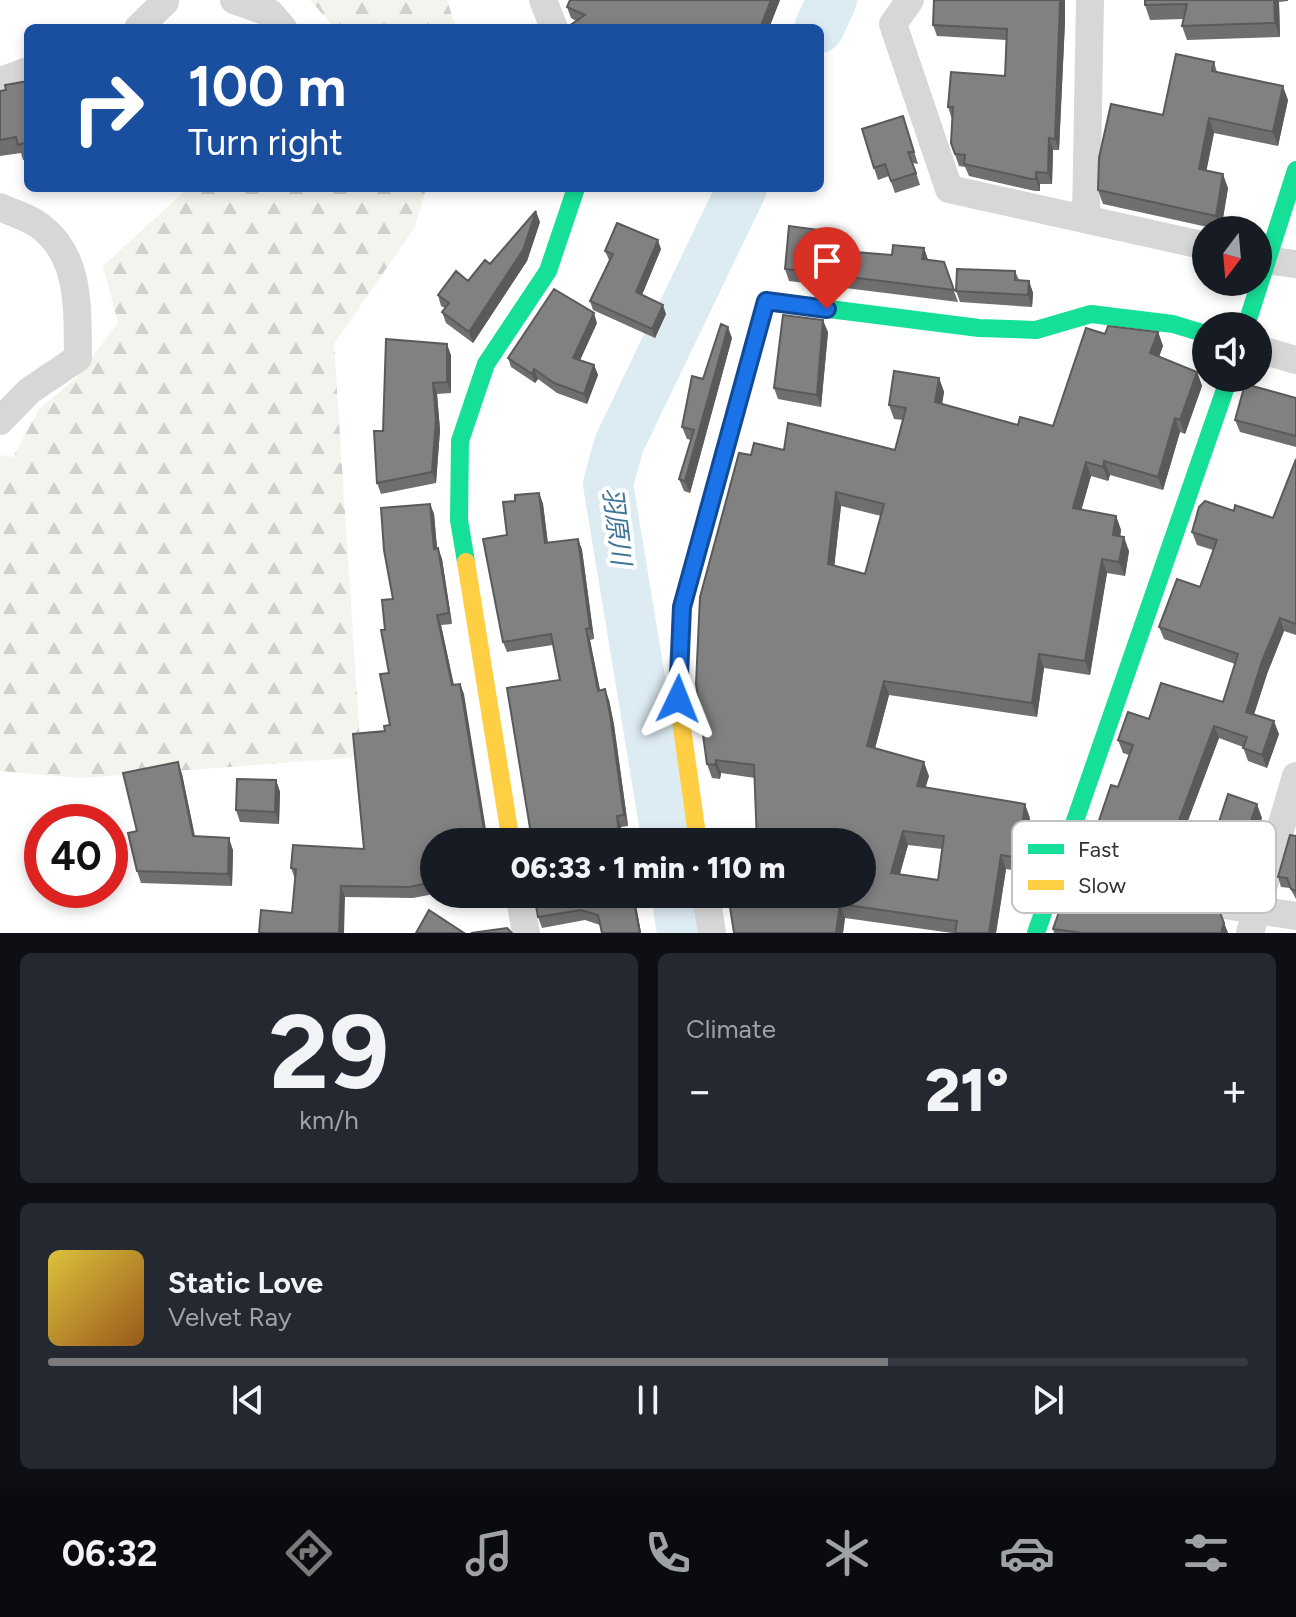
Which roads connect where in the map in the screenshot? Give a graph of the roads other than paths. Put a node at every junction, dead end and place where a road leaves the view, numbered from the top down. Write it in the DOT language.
graph roads {
  1 [pos="234,0"];
  2 [pos="543,0"];
  3 [pos="910,0"];
  4 [pos="1090,0"];
  5 [pos="167,1"];
  6 [pos="142,24"];
  7 [pos="280,24"];
  8 [pos="552,24"];
  9 [pos="24,72"];
  10 [pos="0,81"];
  11 [pos="1296,170"];
  12 [pos="575,192"];
  13 [pos="0,207"];
  14 [pos="1086,218"];
  15 [pos="1192,243"];
  16 [pos="1274,261"];
  17 [pos="1252,312"];
  18 [pos="1192,330"];
  19 [pos="1272,353"];
  20 [pos="1296,360"];
  21 [pos="1224,392"];
  22 [pos="0,421"];
  23 [pos="1296,776"];
  24 [pos="1075,821"];
  25 [pos="509,828"];
  26 [pos="696,828"];
  27 [pos="1276,845"];
  28 [pos="522,908"];
  29 [pos="708,908"];
  30 [pos="1043,913"];
  31 [pos="1216,913"];
  32 [pos="1296,916"];
  33 [pos="1254,921"];
  34 [pos="526,933"];
  35 [pos="712,933"];
  36 [pos="1036,933"];
  1 -- 7 [label="street"];
  2 -- 8 [label="street"];
  3 -- 14 [label="street"];
  4 -- 14 [label="street"];
  5 -- 6 [label="street"];
  9 -- 10 [label="street"];
  11 -- 16 [label="street"];
  12 -- 25 [label="street"];
  13 -- 22 [label="street"];
  14 -- 15 [label="street"];
  16 -- 17 [label="street"];
  18 -- 26 [label="street"];
  19 -- 20 [label="street"];
  21 -- 24 [label="street"];
  23 -- 27 [label="street"];
  28 -- 34 [label="street"];
  29 -- 35 [label="street"];
  30 -- 36 [label="street"];
  31 -- 33 [label="street"];
  32 -- 33 [label="street"];
}
